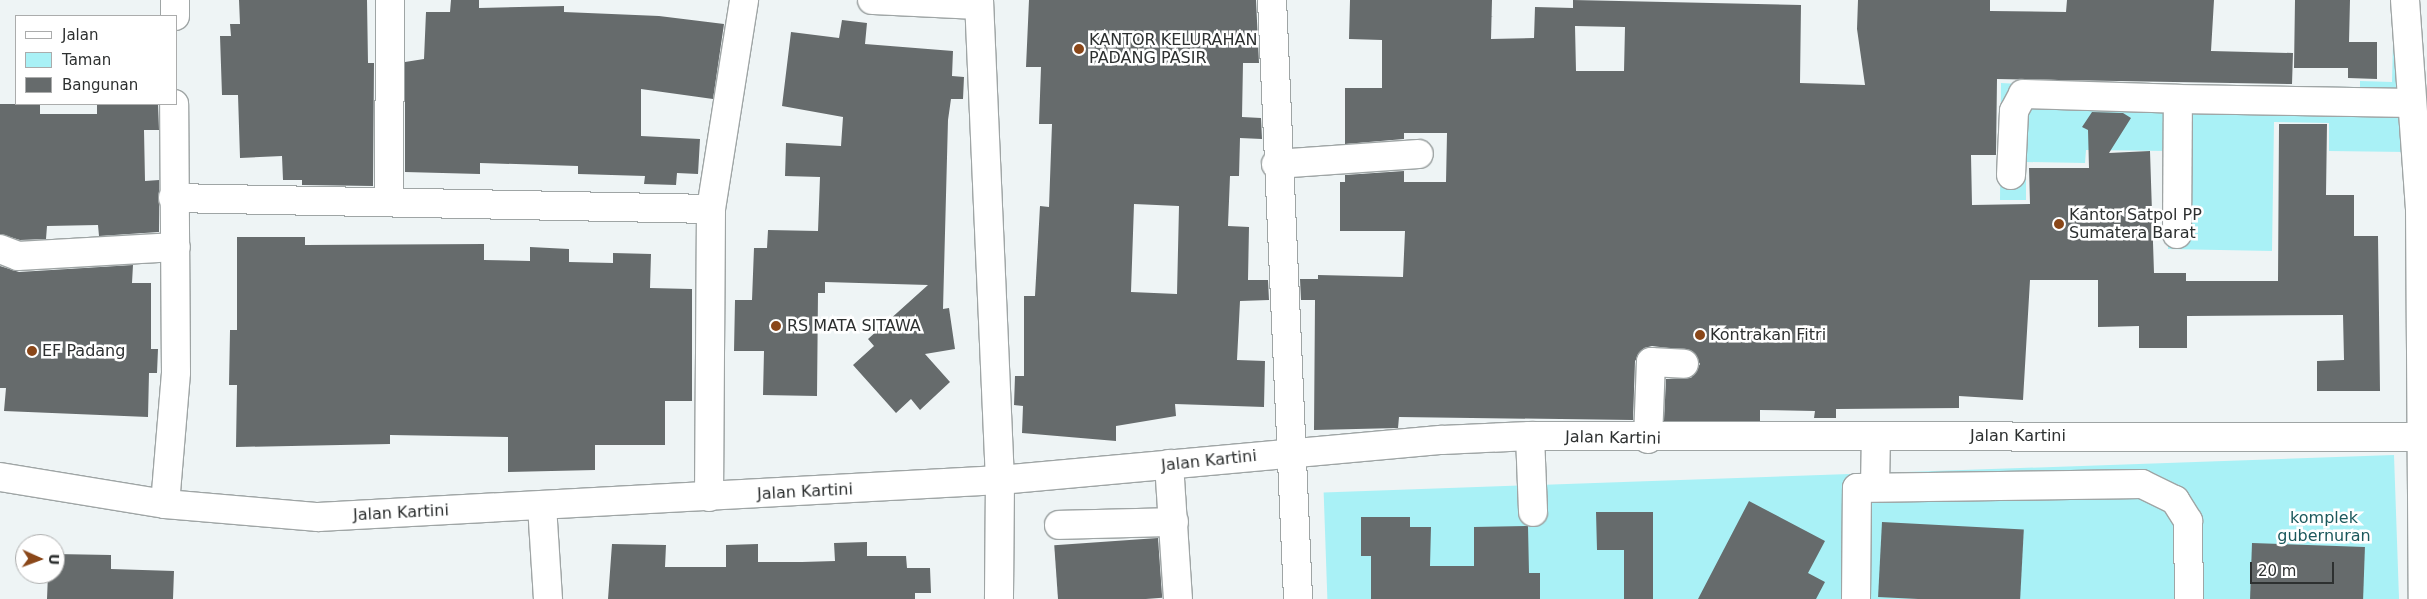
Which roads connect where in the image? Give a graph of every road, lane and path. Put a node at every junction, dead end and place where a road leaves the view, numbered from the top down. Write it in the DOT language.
graph roads {
  1 [pos="175,0"];
  2 [pos="390,0"];
  3 [pos="744,0"];
  4 [pos="872,0"];
  5 [pos="1272,0"];
  6 [pos="2405,0"];
  7 [pos="979,3"];
  8 [pos="175,15"];
  9 [pos="2178,99"];
  10 [pos="2412,103"];
  11 [pos="174,105"];
  12 [pos="1419,154"];
  13 [pos="1276,164"];
  14 [pos="2011,175"];
  15 [pos="173,198"];
  16 [pos="388,200"];
  17 [pos="2423,208"];
  18 [pos="711,209"];
  19 [pos="2177,234"];
  20 [pos="176,247"];
  21 [pos="0,248"];
  22 [pos="1684,364"];
  23 [pos="1530,436"];
  24 [pos="1876,436"];
  25 [pos="2422,437"];
  26 [pos="1648,439"];
  27 [pos="1290,453"];
  28 [pos="1169,464"];
  29 [pos="0,477"];
  30 [pos="1000,480"];
  31 [pos="1875,486"];
  32 [pos="2424,489"];
  33 [pos="709,497"];
  34 [pos="165,504"];
  35 [pos="542,506"];
  36 [pos="1534,512"];
  37 [pos="1174,522"];
  38 [pos="1059,525"];
  39 [pos="548,599"];
  40 [pos="1000,599"];
  41 [pos="1178,599"];
  42 [pos="1298,599"];
  43 [pos="1856,599"];
  44 [pos="2189,599"];
  45 [pos="2423,599"];
  1 -- 8 [label="street"];
  2 -- 16 [label="street"];
  3 -- 18 [label="street"];
  4 -- 7 [label="street"];
  5 -- 13 [label="street"];
  6 -- 10 [label="street"];
  7 -- 30 [label="street"];
  9 -- 10 [label="street"];
  9 -- 14 [label="street"];
  9 -- 19 [label="street"];
  10 -- 17 [label="street"];
  11 -- 15 [label="street"];
  12 -- 13 [label="street"];
  13 -- 27 [label="street"];
  15 -- 16 [label="street"];
  15 -- 20 [label="street"];
  16 -- 18 [label="street"];
  17 -- 25 [label="street"];
  18 -- 33 [label="street"];
  20 -- 21 [label="street"];
  20 -- 34 [label="street"];
  22 -- 26 [label="street"];
  23 -- 26 [label="street, Jalan Kartini"];
  23 -- 27 [label="street, Jalan Kartini"];
  23 -- 36 [label="street"];
  24 -- 25 [label="street, Jalan Kartini"];
  24 -- 26 [label="street, Jalan Kartini"];
  24 -- 31 [label="street"];
  25 -- 32 [label="street"];
  27 -- 28 [label="street, Jalan Kartini"];
  27 -- 42 [label="street"];
  28 -- 30 [label="street, Jalan Kartini"];
  28 -- 37 [label="street"];
  29 -- 34 [label="street, Jalan Kartini"];
  30 -- 33 [label="street, Jalan Kartini"];
  30 -- 40 [label="street"];
  31 -- 43 [label="street"];
  31 -- 44 [label="street"];
  32 -- 45 [label="street"];
  33 -- 35 [label="street, Jalan Kartini"];
  34 -- 35 [label="street, Jalan Kartini"];
  35 -- 39 [label="street"];
  37 -- 38 [label="street"];
  37 -- 41 [label="street"];
}
